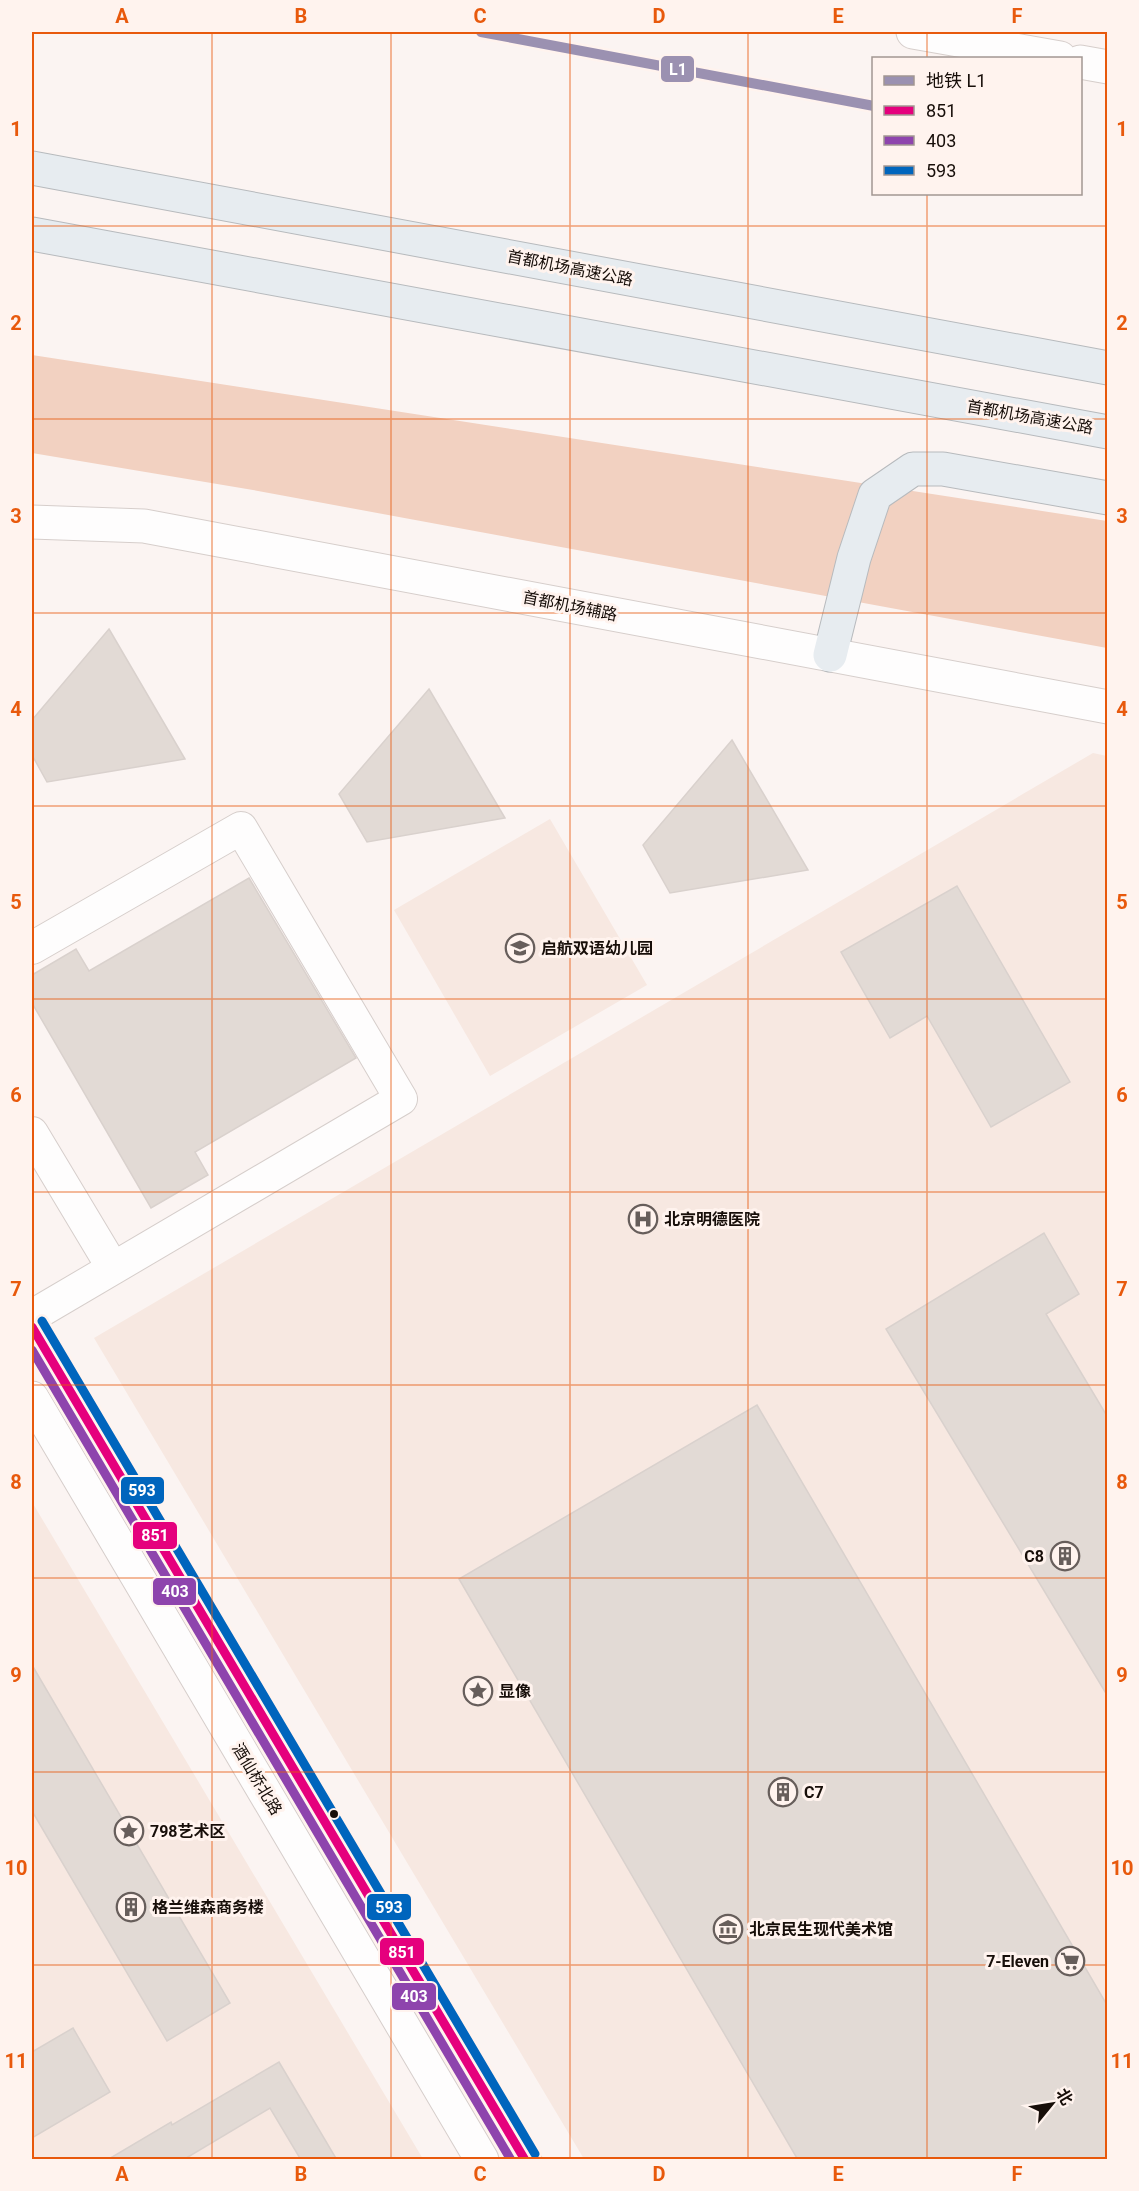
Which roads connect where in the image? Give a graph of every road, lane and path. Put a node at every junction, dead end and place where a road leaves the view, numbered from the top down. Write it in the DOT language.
graph roads {
  1 [pos="913,32"];
  2 [pos="1054,57"];
  3 [pos="1082,62"];
  4 [pos="1107,67"];
  5 [pos="32,168"];
  6 [pos="32,234"];
  7 [pos="1107,368"];
  8 [pos="1107,432"];
  9 [pos="1107,498"];
  10 [pos="32,522"];
  11 [pos="830,655"];
  12 [pos="1107,707"];
  13 [pos="32,948"];
  14 [pos="32,1133"];
  15 [pos="113,1268"];
  16 [pos="32,1316"];
  17 [pos="32,1327"];
  18 [pos="32,1398"];
  19 [pos="482,2160"];
  20 [pos="525,2160"];
  1 -- 2 [label="street"];
  3 -- 4 [label="street"];
  5 -- 7 [label="highway, 首都机场高速公路"];
  6 -- 8 [label="highway, 首都机场高速公路"];
  9 -- 11 [label="highway"];
  10 -- 11 [label="street, 首都机场辅路"];
  11 -- 12 [label="street, 首都机场辅路"];
  13 -- 15 [label="street"];
  14 -- 15 [label="street"];
  15 -- 16 [label="street"];
  17 -- 20 [label="street"];
  18 -- 19 [label="street, 酒仙桥北路"];
}
